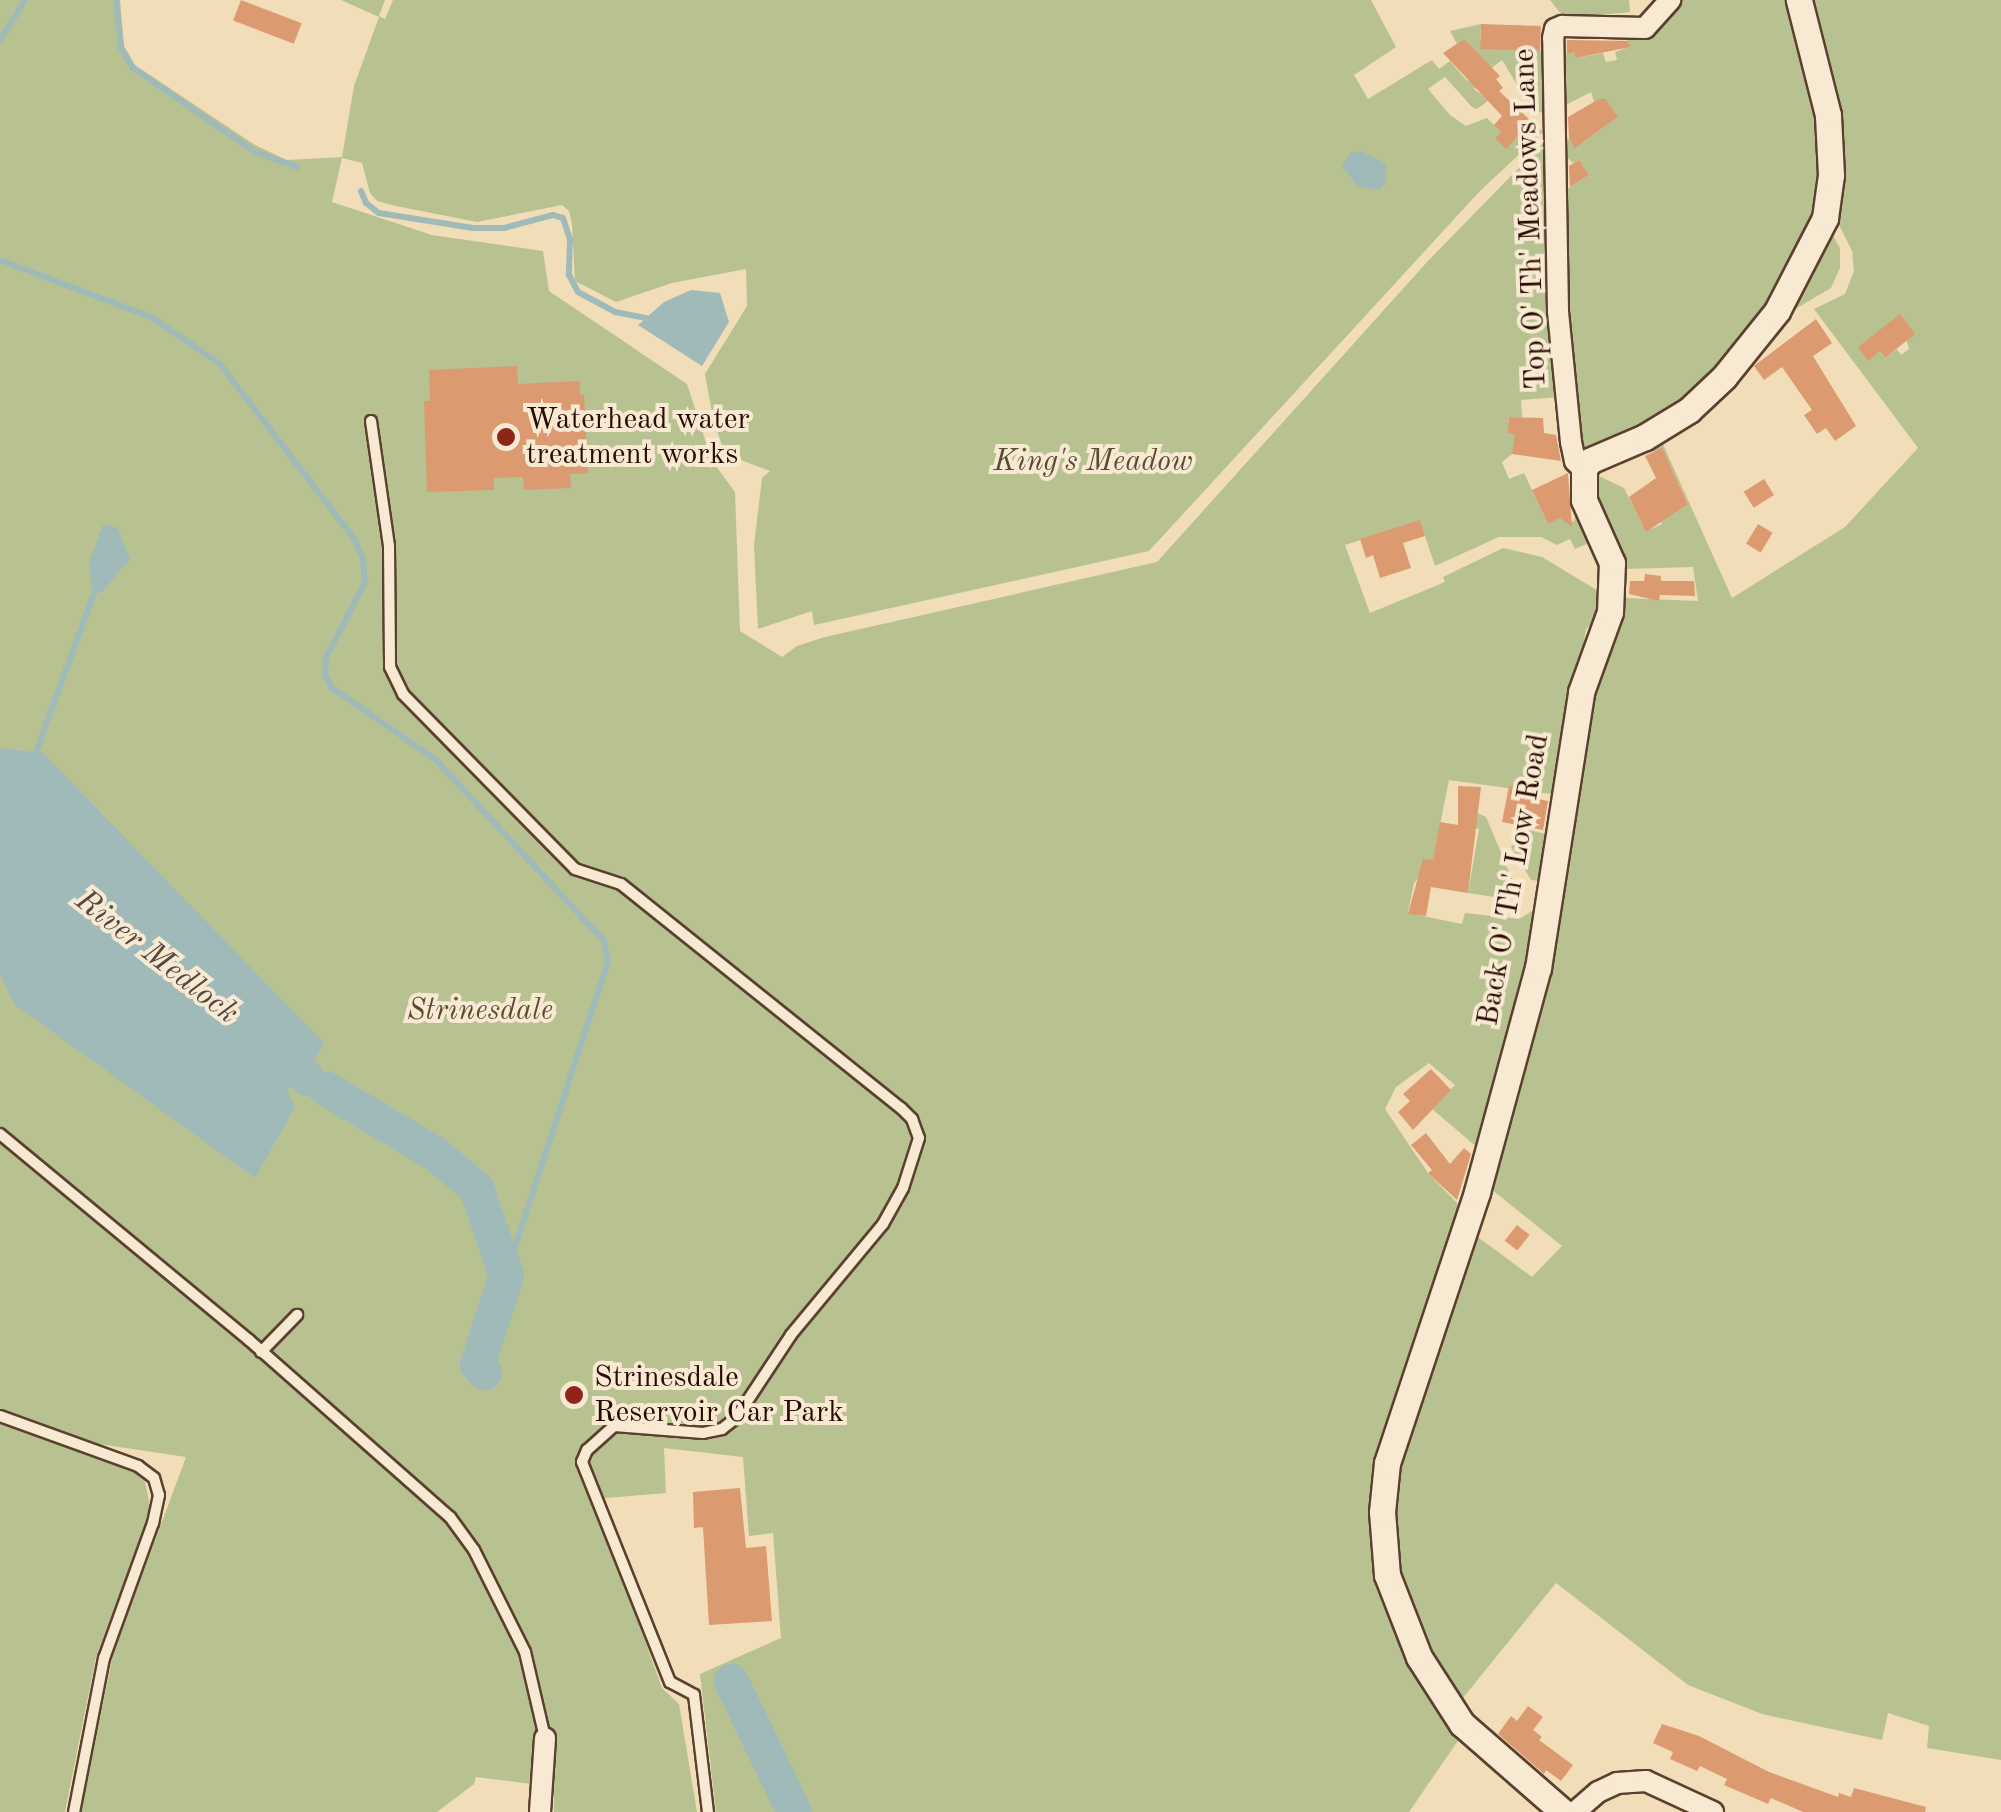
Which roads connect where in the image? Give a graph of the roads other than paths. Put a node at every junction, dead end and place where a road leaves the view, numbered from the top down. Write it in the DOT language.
graph roads {
  1 [pos="1670,0"];
  2 [pos="1799,0"];
  3 [pos="372,421"];
  4 [pos="1584,470"];
  5 [pos="0,1134"];
  6 [pos="296,1315"];
  7 [pos="262,1352"];
  8 [pos="0,1416"];
  9 [pos="545,1738"];
  10 [pos="74,1812"];
  11 [pos="540,1812"];
  12 [pos="708,1812"];
  13 [pos="1563,1812"];
  14 [pos="1574,1812"];
  15 [pos="1713,1812"];
  1 -- 4 [label="street, Top O' Th' Meadows Lane"];
  2 -- 4 [label="street"];
  3 -- 12 [label="lane"];
  4 -- 13 [label="street, Back O' Th' Low Road"];
  5 -- 7 [label="lane"];
  6 -- 7 [label="lane"];
  7 -- 9 [label="lane"];
  8 -- 10 [label="lane"];
  9 -- 11 [label="street"];
  14 -- 15 [label="street"];
}
